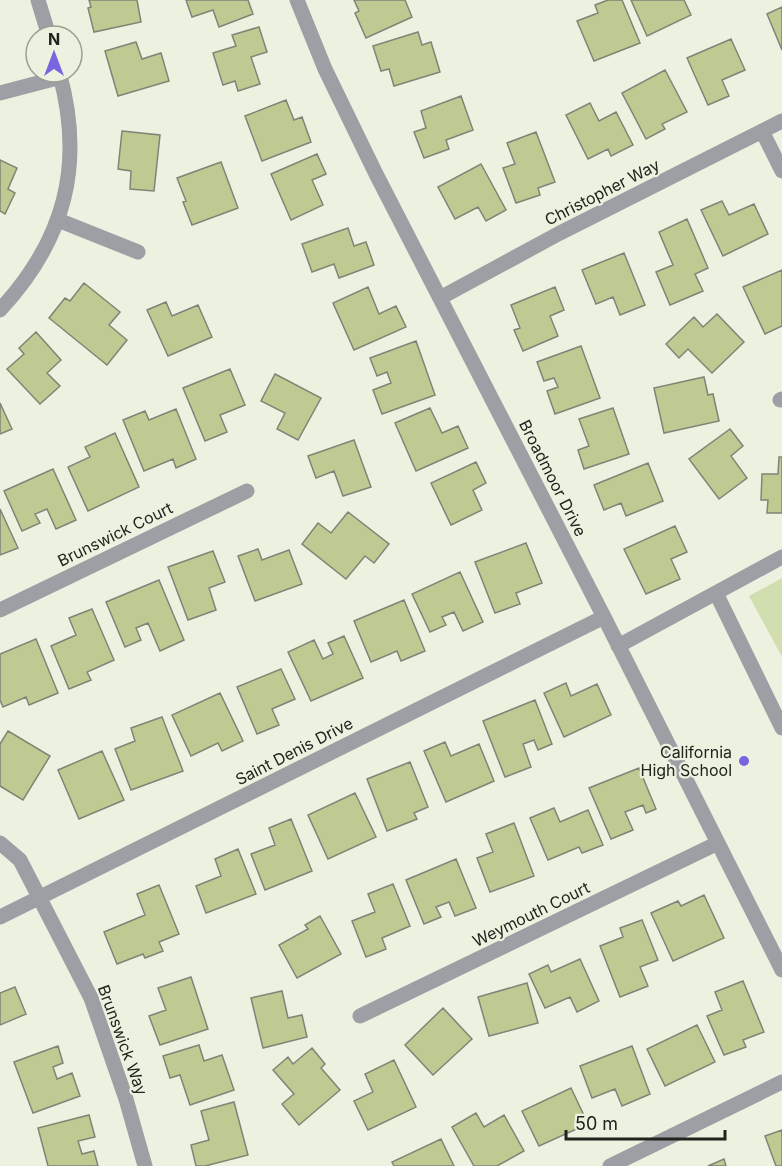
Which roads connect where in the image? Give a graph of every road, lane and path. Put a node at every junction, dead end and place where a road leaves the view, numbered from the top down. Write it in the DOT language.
graph roads {
  1 [pos="38,0"];
  2 [pos="297,0"];
  3 [pos="45,24"];
  4 [pos="30,84"];
  5 [pos="62,84"];
  6 [pos="0,93"];
  7 [pos="782,121"];
  8 [pos="762,131"];
  9 [pos="782,171"];
  10 [pos="58,220"];
  11 [pos="138,252"];
  12 [pos="440,298"];
  13 [pos="0,310"];
  14 [pos="247,491"];
  15 [pos="782,557"];
  16 [pos="716,593"];
  17 [pos="0,610"];
  18 [pos="604,617"];
  19 [pos="618,646"];
  20 [pos="782,728"];
  21 [pos="0,843"];
  22 [pos="718,843"];
  23 [pos="39,898"];
  24 [pos="0,917"];
  25 [pos="780,963"];
  26 [pos="360,1016"];
  27 [pos="782,1082"];
  28 [pos="145,1166"];
  29 [pos="610,1166"];
  1 -- 3 [label="street"];
  2 -- 12 [label="street, Broadmoor Drive"];
  4 -- 6 [label="street"];
  5 -- 10 [label="street"];
  7 -- 8 [label="street, Christopher Way"];
  8 -- 9 [label="street"];
  8 -- 12 [label="street, Christopher Way"];
  10 -- 11 [label="street"];
  10 -- 13 [label="street"];
  12 -- 18 [label="street, Broadmoor Drive"];
  14 -- 17 [label="street, Brunswick Court"];
  15 -- 16 [label="street"];
  16 -- 19 [label="street"];
  16 -- 20 [label="street"];
  18 -- 19 [label="street, Broadmoor Drive"];
  18 -- 23 [label="street, Saint Denis Drive"];
  19 -- 22 [label="street, Broadmoor Drive"];
  21 -- 23 [label="street"];
  22 -- 25 [label="street, Broadmoor Drive"];
  22 -- 26 [label="street, Weymouth Court"];
  23 -- 24 [label="street, Saint Denis Drive"];
  23 -- 28 [label="street, Brunswick Way"];
  27 -- 29 [label="street"];
}
